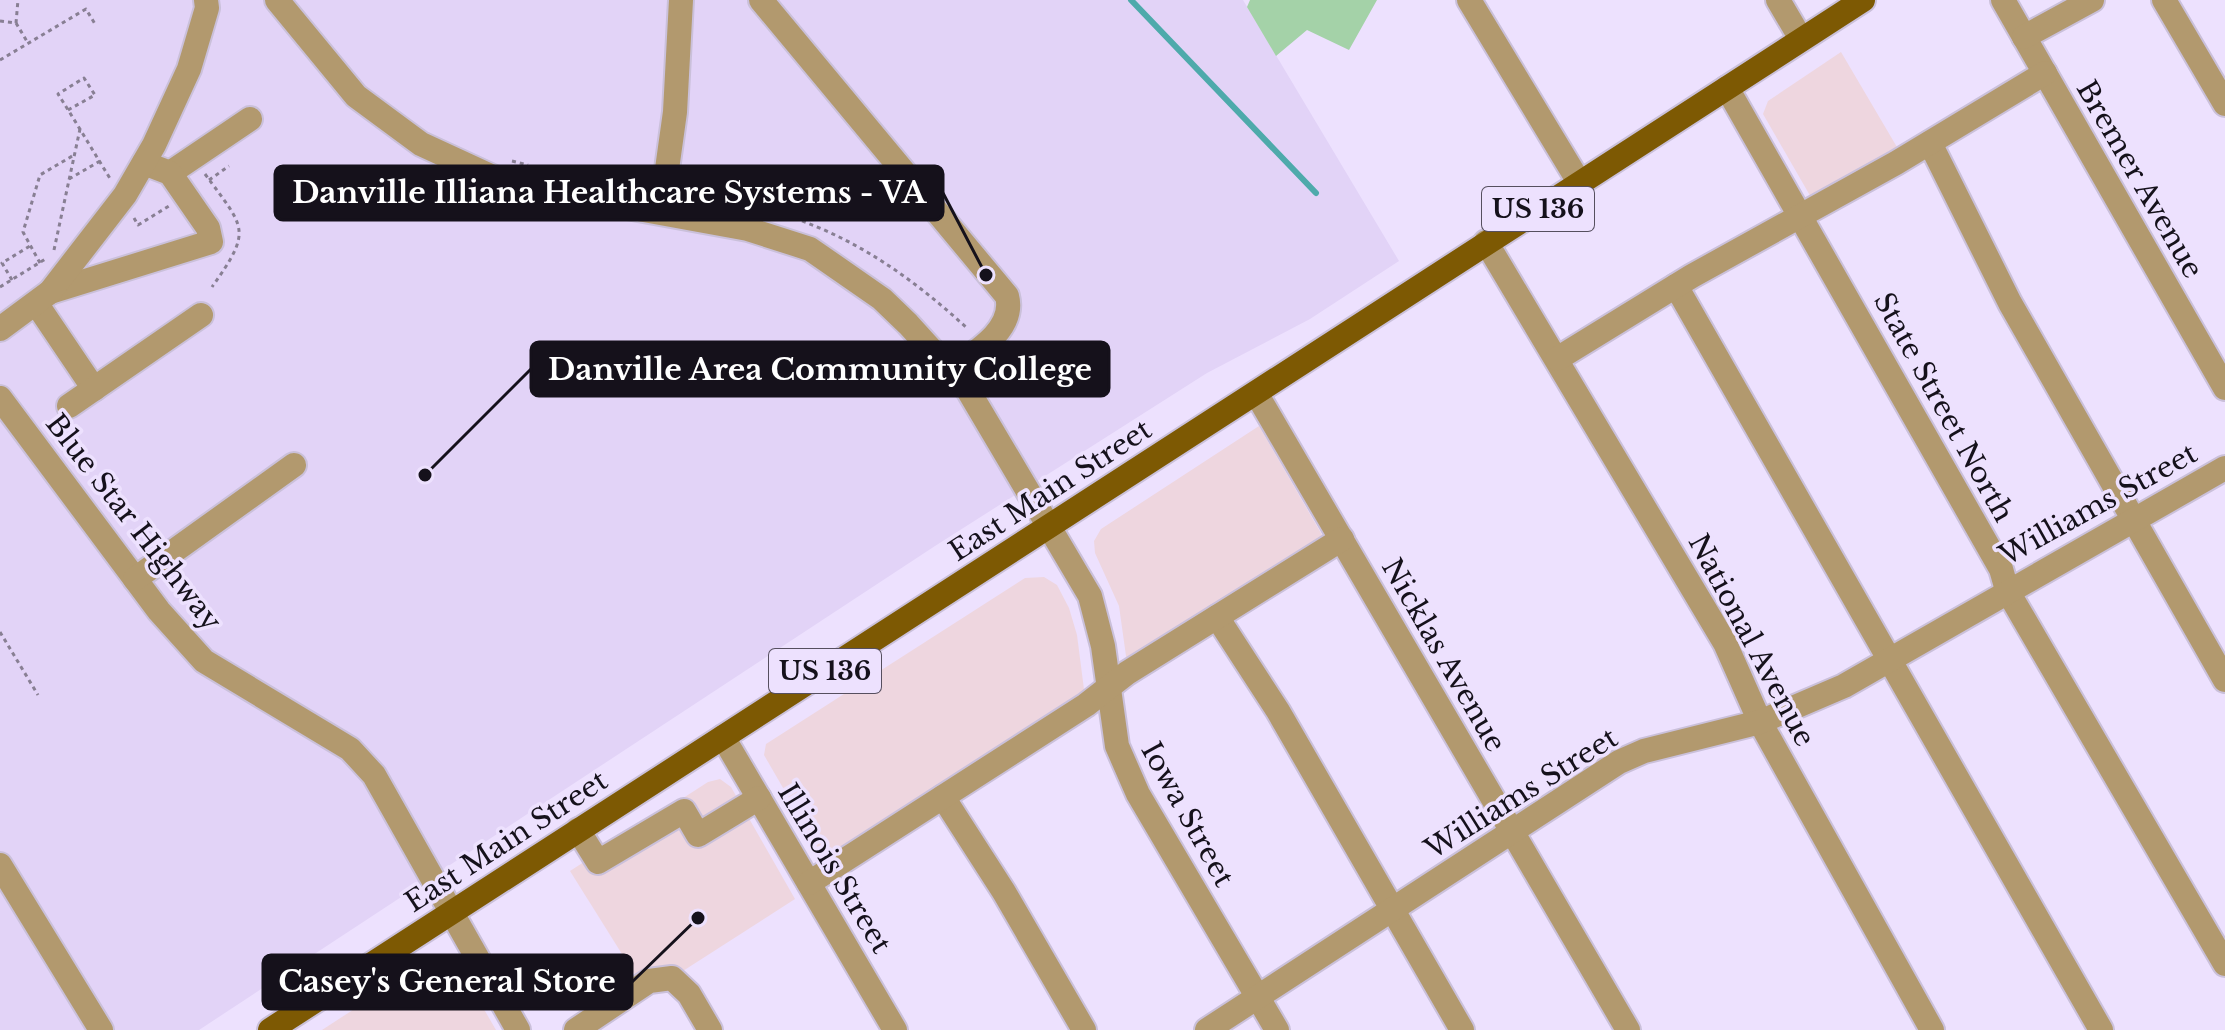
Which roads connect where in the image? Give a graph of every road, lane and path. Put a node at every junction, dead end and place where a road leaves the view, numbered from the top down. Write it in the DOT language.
graph roads {
  1 [pos="18,0"];
  2 [pos="206,0"];
  3 [pos="277,0"];
  4 [pos="681,0"];
  5 [pos="761,0"];
  6 [pos="1469,0"];
  7 [pos="1778,0"];
  8 [pos="1863,0"];
  9 [pos="2003,0"];
  10 [pos="2092,0"];
  11 [pos="2164,0"];
  12 [pos="0,21"];
  13 [pos="16,23"];
  14 [pos="95,24"];
  15 [pos="2024,37"];
  16 [pos="1801,39"];
  17 [pos="28,44"];
  18 [pos="0,60"];
  19 [pos="2045,73"];
  20 [pos="1727,88"];
  21 [pos="2225,104"];
  22 [pos="68,110"];
  23 [pos="250,119"];
  24 [pos="80,129"];
  25 [pos="1930,143"];
  26 [pos="74,155"];
  27 [pos="506,159"];
  28 [pos="100,161"];
  29 [pos="144,163"];
  30 [pos="229,166"];
  31 [pos="530,166"];
  32 [pos="170,173"];
  33 [pos="69,179"];
  34 [pos="209,180"];
  35 [pos="1579,182"];
  36 [pos="117,190"];
  37 [pos="663,200"];
  38 [pos="172,204"];
  39 [pos="1800,214"];
  40 [pos="132,215"];
  41 [pos="1486,242"];
  42 [pos="31,246"];
  43 [pos="40,263"];
  44 [pos="12,280"];
  45 [pos="1676,286"];
  46 [pos="0,287"];
  47 [pos="43,298"];
  48 [pos="201,315"];
  49 [pos="0,329"];
  50 [pos="984,345"];
  51 [pos="1557,359"];
  52 [pos="949,371"];
  53 [pos="2225,388"];
  54 [pos="94,389"];
  55 [pos="1256,393"];
  56 [pos="0,398"];
  57 [pos="69,406"];
  58 [pos="294,465"];
  59 [pos="2225,468"];
  60 [pos="2134,518"];
  61 [pos="1050,525"];
  62 [pos="1342,539"];
  63 [pos="135,579"];
  64 [pos="2007,590"];
  65 [pos="1217,617"];
  66 [pos="0,632"];
  67 [pos="1891,658"];
  68 [pos="2225,680"];
  69 [pos="1106,689"];
  70 [pos="38,695"];
  71 [pos="1760,722"];
  72 [pos="723,737"];
  73 [pos="943,797"];
  74 [pos="759,798"];
  75 [pos="578,830"];
  76 [pos="1513,832"];
  77 [pos="0,865"];
  78 [pos="809,883"];
  79 [pos="1394,909"];
  80 [pos="450,913"];
  81 [pos="2225,964"];
  82 [pos="1258,997"];
  83 [pos="101,1030"];
  84 [pos="270,1030"];
  85 [pos="518,1030"];
  86 [pos="576,1030"];
  87 [pos="710,1030"];
  88 [pos="895,1030"];
  89 [pos="1084,1030"];
  90 [pos="1207,1030"];
  91 [pos="1277,1030"];
  92 [pos="1462,1030"];
  93 [pos="1628,1030"];
  94 [pos="1932,1030"];
  95 [pos="2101,1030"];
  1 -- 13 [label="path"];
  2 -- 29 [label="street"];
  3 -- 37 [label="street, Iowa Street"];
  4 -- 37 [label="street"];
  5 -- 50 [label="street"];
  6 -- 35 [label="street"];
  7 -- 16 [label="street"];
  8 -- 16 [label="main road, East Main Street / US 136"];
  9 -- 15 [label="street, Bremer Avenue"];
  10 -- 15 [label="street"];
  11 -- 21 [label="street"];
  12 -- 13 [label="path"];
  13 -- 17 [label="path"];
  14 -- 17 [label="path"];
  15 -- 19 [label="street, Bremer Avenue"];
  16 -- 20 [label="main road, East Main Street / US 136"];
  17 -- 18 [label="path"];
  19 -- 25 [label="street"];
  19 -- 53 [label="street, Bremer Avenue"];
  20 -- 35 [label="main road, East Main Street / US 136"];
  20 -- 39 [label="street, State Street North"];
  22 -- 22 [label="path"];
  22 -- 24 [label="path"];
  23 -- 32 [label="street"];
  24 -- 26 [label="path"];
  24 -- 28 [label="path"];
  25 -- 39 [label="street"];
  25 -- 60 [label="street"];
  26 -- 33 [label="path"];
  26 -- 42 [label="path"];
  27 -- 31 [label="path"];
  28 -- 33 [label="path"];
  28 -- 36 [label="path"];
  29 -- 32 [label="street"];
  29 -- 47 [label="street"];
  30 -- 34 [label="path"];
  32 -- 47 [label="street"];
  33 -- 43 [label="path"];
  35 -- 41 [label="main road, East Main Street / US 136"];
  37 -- 50 [label="path"];
  37 -- 52 [label="street, Iowa Street"];
  38 -- 40 [label="path"];
  39 -- 45 [label="street"];
  39 -- 64 [label="street, State Street North"];
  41 -- 51 [label="street, National Avenue"];
  41 -- 55 [label="main road, East Main Street / US 136"];
  42 -- 43 [label="path"];
  42 -- 44 [label="path"];
  43 -- 44 [label="path"];
  44 -- 46 [label="path"];
  45 -- 51 [label="street"];
  45 -- 67 [label="street"];
  47 -- 49 [label="street"];
  47 -- 54 [label="street"];
  48 -- 54 [label="street"];
  50 -- 52 [label="street"];
  51 -- 71 [label="street, National Avenue"];
  52 -- 61 [label="street, Iowa Street"];
  54 -- 57 [label="street"];
  55 -- 61 [label="main road, East Main Street / US 136"];
  55 -- 62 [label="street, Nicklas Avenue"];
  56 -- 63 [label="street, Blue Star Highway"];
  58 -- 63 [label="street"];
  59 -- 60 [label="street, Williams Street"];
  60 -- 64 [label="street, Williams Street"];
  60 -- 68 [label="street"];
  61 -- 69 [label="street, Iowa Street"];
  61 -- 72 [label="main road, East Main Street / US 136"];
  62 -- 65 [label="street"];
  62 -- 76 [label="street, Nicklas Avenue"];
  63 -- 80 [label="street, Blue Star Highway"];
  64 -- 67 [label="street, Williams Street"];
  64 -- 81 [label="street, State Street North"];
  65 -- 69 [label="street"];
  65 -- 79 [label="street"];
  66 -- 70 [label="path"];
  67 -- 71 [label="street, Williams Street"];
  67 -- 95 [label="street"];
  69 -- 73 [label="street"];
  69 -- 82 [label="street, Iowa Street"];
  71 -- 76 [label="street, Williams Street"];
  71 -- 94 [label="street, National Avenue"];
  72 -- 74 [label="street, Illinois Street"];
  72 -- 75 [label="main road, East Main Street / US 136"];
  73 -- 78 [label="street"];
  73 -- 89 [label="street"];
  74 -- 75 [label="street"];
  74 -- 78 [label="street, Illinois Street"];
  75 -- 80 [label="main road, East Main Street / US 136"];
  76 -- 79 [label="street, Williams Street"];
  76 -- 93 [label="street, Nicklas Avenue"];
  77 -- 83 [label="street"];
  78 -- 88 [label="street, Illinois Street"];
  79 -- 82 [label="street, Williams Street"];
  79 -- 92 [label="street"];
  80 -- 84 [label="main road, East Main Street / US 136"];
  80 -- 85 [label="street, Blue Star Highway"];
  82 -- 90 [label="street, Williams Street"];
  82 -- 91 [label="street, Iowa Street"];
  86 -- 87 [label="street"];
}
